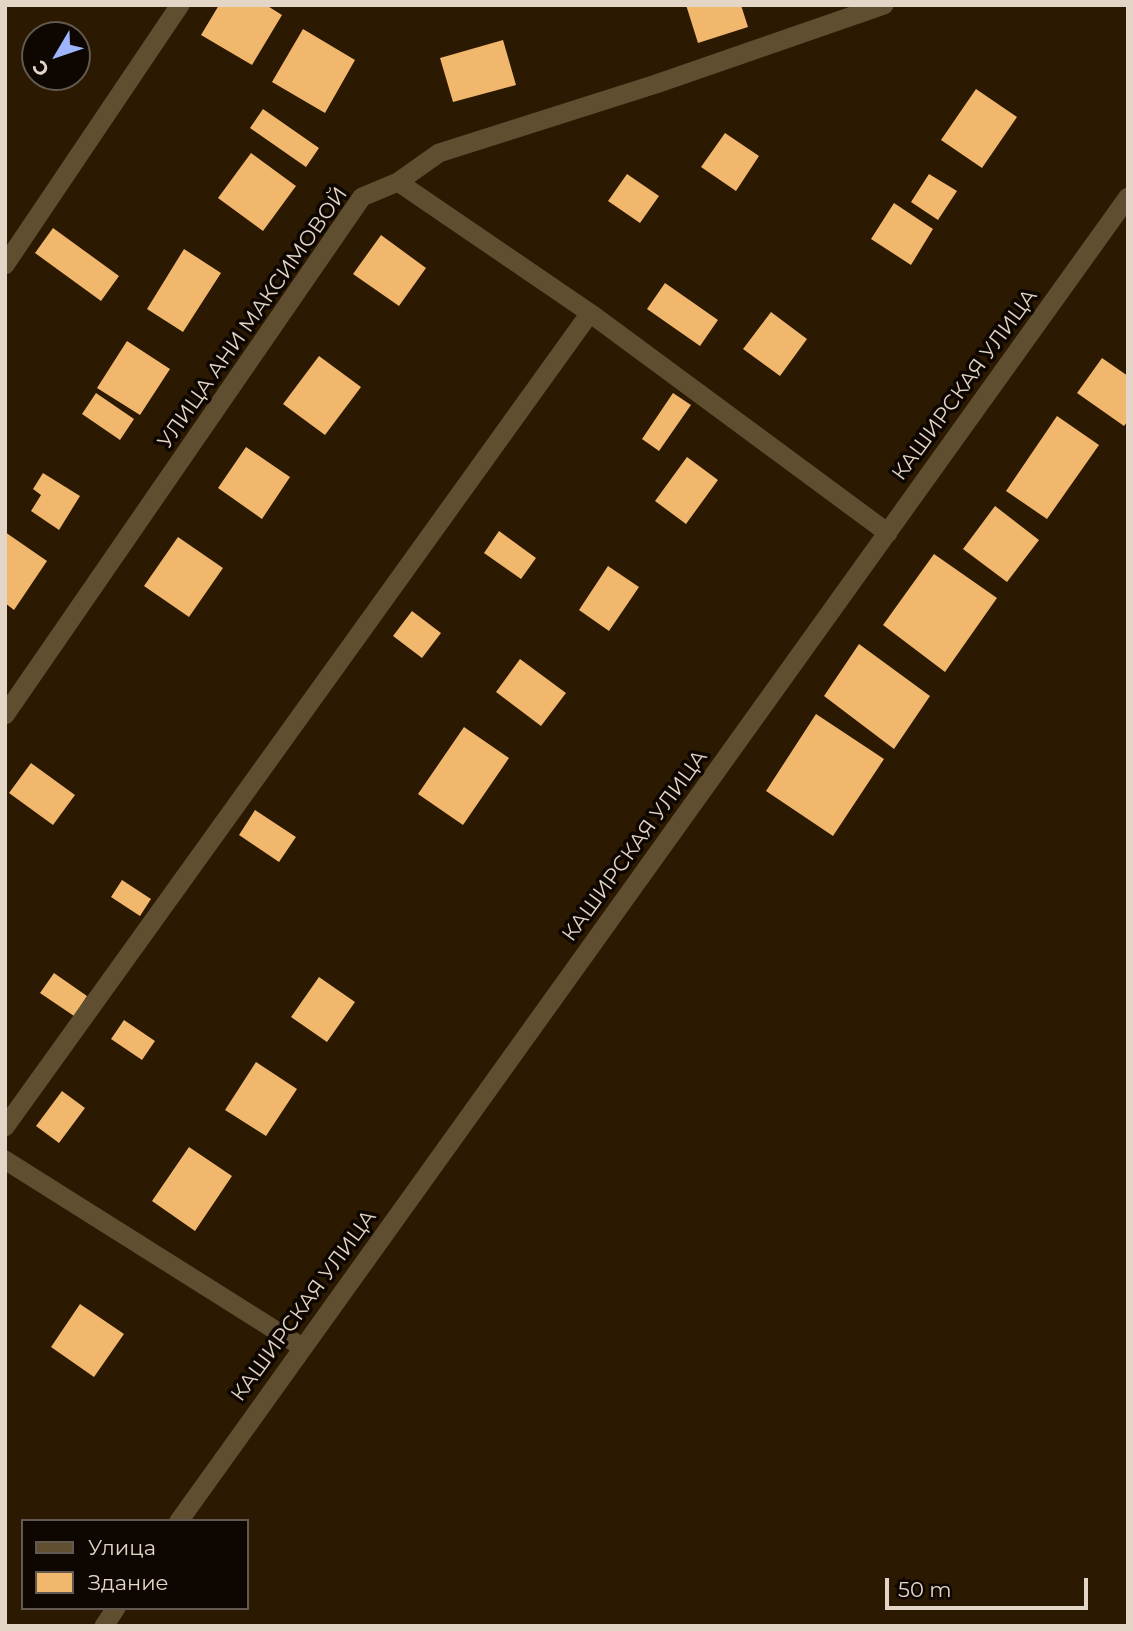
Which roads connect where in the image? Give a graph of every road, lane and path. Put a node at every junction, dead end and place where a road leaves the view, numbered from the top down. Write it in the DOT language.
graph roads {
  1 [pos="180,5"];
  2 [pos="884,5"];
  3 [pos="398,182"];
  4 [pos="1128,197"];
  5 [pos="5,265"];
  6 [pos="590,313"];
  7 [pos="888,533"];
  8 [pos="5,715"];
  9 [pos="5,1127"];
  10 [pos="5,1160"];
  11 [pos="302,1347"];
  12 [pos="180,1519"];
  13 [pos="115,1610"];
  14 [pos="104,1626"];
  1 -- 5 [label="street"];
  2 -- 3 [label="street, УЛИЦА АНИ МАКСИМОВОЙ"];
  3 -- 6 [label="street"];
  3 -- 8 [label="street, УЛИЦА АНИ МАКСИМОВОЙ"];
  4 -- 7 [label="street, КАШИРСКАЯ УЛИЦА"];
  6 -- 7 [label="street"];
  6 -- 9 [label="street"];
  7 -- 11 [label="street, КАШИРСКАЯ УЛИЦА"];
  10 -- 11 [label="street"];
  11 -- 12 [label="street, КАШИРСКАЯ УЛИЦА"];
  13 -- 14 [label="street"];
}
